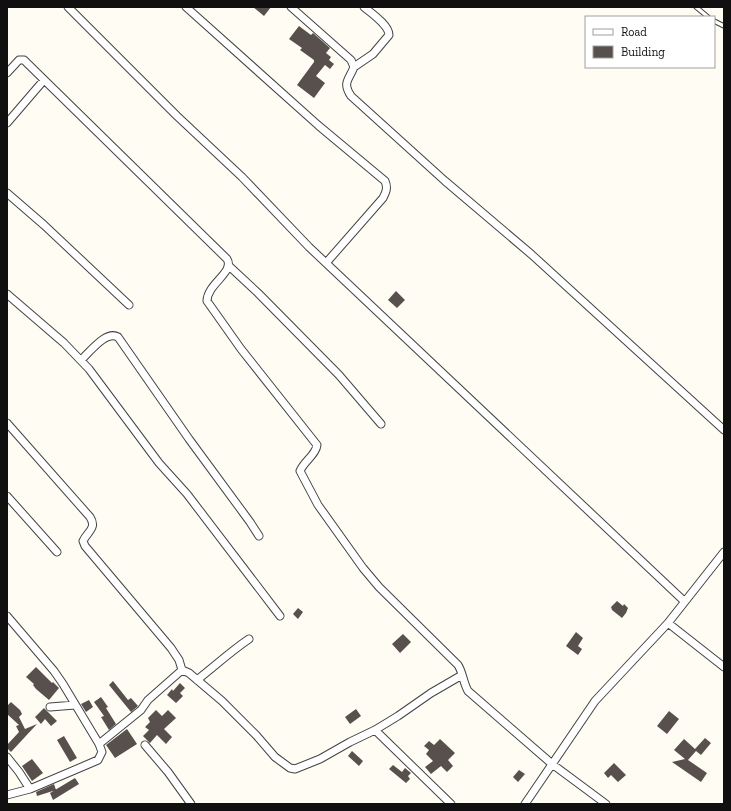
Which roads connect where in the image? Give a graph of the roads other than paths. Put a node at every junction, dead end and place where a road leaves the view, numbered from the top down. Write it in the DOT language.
graph roads {
  1 [pos="68,7"];
  2 [pos="186,7"];
  3 [pos="291,7"];
  4 [pos="364,7"];
  5 [pos="696,7"];
  6 [pos="707,16"];
  7 [pos="715,22"];
  8 [pos="724,26"];
  9 [pos="354,67"];
  10 [pos="7,73"];
  11 [pos="44,80"];
  12 [pos="7,123"];
  13 [pos="7,193"];
  14 [pos="326,263"];
  15 [pos="229,266"];
  16 [pos="7,294"];
  17 [pos="129,305"];
  18 [pos="81,360"];
  19 [pos="7,422"];
  20 [pos="382,424"];
  21 [pos="724,430"];
  22 [pos="7,496"];
  23 [pos="259,536"];
  24 [pos="57,552"];
  25 [pos="724,552"];
  26 [pos="684,602"];
  27 [pos="7,616"];
  28 [pos="280,616"];
  29 [pos="668,623"];
  30 [pos="249,639"];
  31 [pos="724,667"];
  32 [pos="182,670"];
  33 [pos="462,675"];
  34 [pos="197,680"];
  35 [pos="75,705"];
  36 [pos="50,707"];
  37 [pos="375,730"];
  38 [pos="99,744"];
  39 [pos="145,744"];
  40 [pos="7,757"];
  41 [pos="552,764"];
  42 [pos="30,789"];
  43 [pos="7,795"];
  44 [pos="191,804"];
  45 [pos="451,804"];
  46 [pos="525,804"];
  47 [pos="606,804"];
  1 -- 14 [label="street"];
  2 -- 14 [label="street"];
  3 -- 9 [label="street"];
  4 -- 9 [label="street"];
  5 -- 6 [label="lane"];
  7 -- 8 [label="lane"];
  9 -- 21 [label="street"];
  10 -- 11 [label="street"];
  11 -- 12 [label="street"];
  11 -- 15 [label="street"];
  13 -- 17 [label="street"];
  14 -- 26 [label="street"];
  15 -- 20 [label="street"];
  15 -- 33 [label="street"];
  16 -- 18 [label="street"];
  18 -- 23 [label="street"];
  18 -- 28 [label="street"];
  19 -- 32 [label="street"];
  22 -- 24 [label="street"];
  25 -- 26 [label="street"];
  26 -- 29 [label="street"];
  27 -- 35 [label="street"];
  29 -- 31 [label="street"];
  29 -- 41 [label="street"];
  30 -- 34 [label="street"];
  32 -- 34 [label="street"];
  32 -- 38 [label="street"];
  33 -- 37 [label="street"];
  33 -- 41 [label="street"];
  34 -- 37 [label="street"];
  35 -- 36 [label="street"];
  35 -- 38 [label="street"];
  37 -- 45 [label="street"];
  38 -- 42 [label="street"];
  39 -- 44 [label="street"];
  40 -- 42 [label="street"];
  41 -- 46 [label="street"];
  41 -- 47 [label="street"];
  42 -- 43 [label="street"];
}
